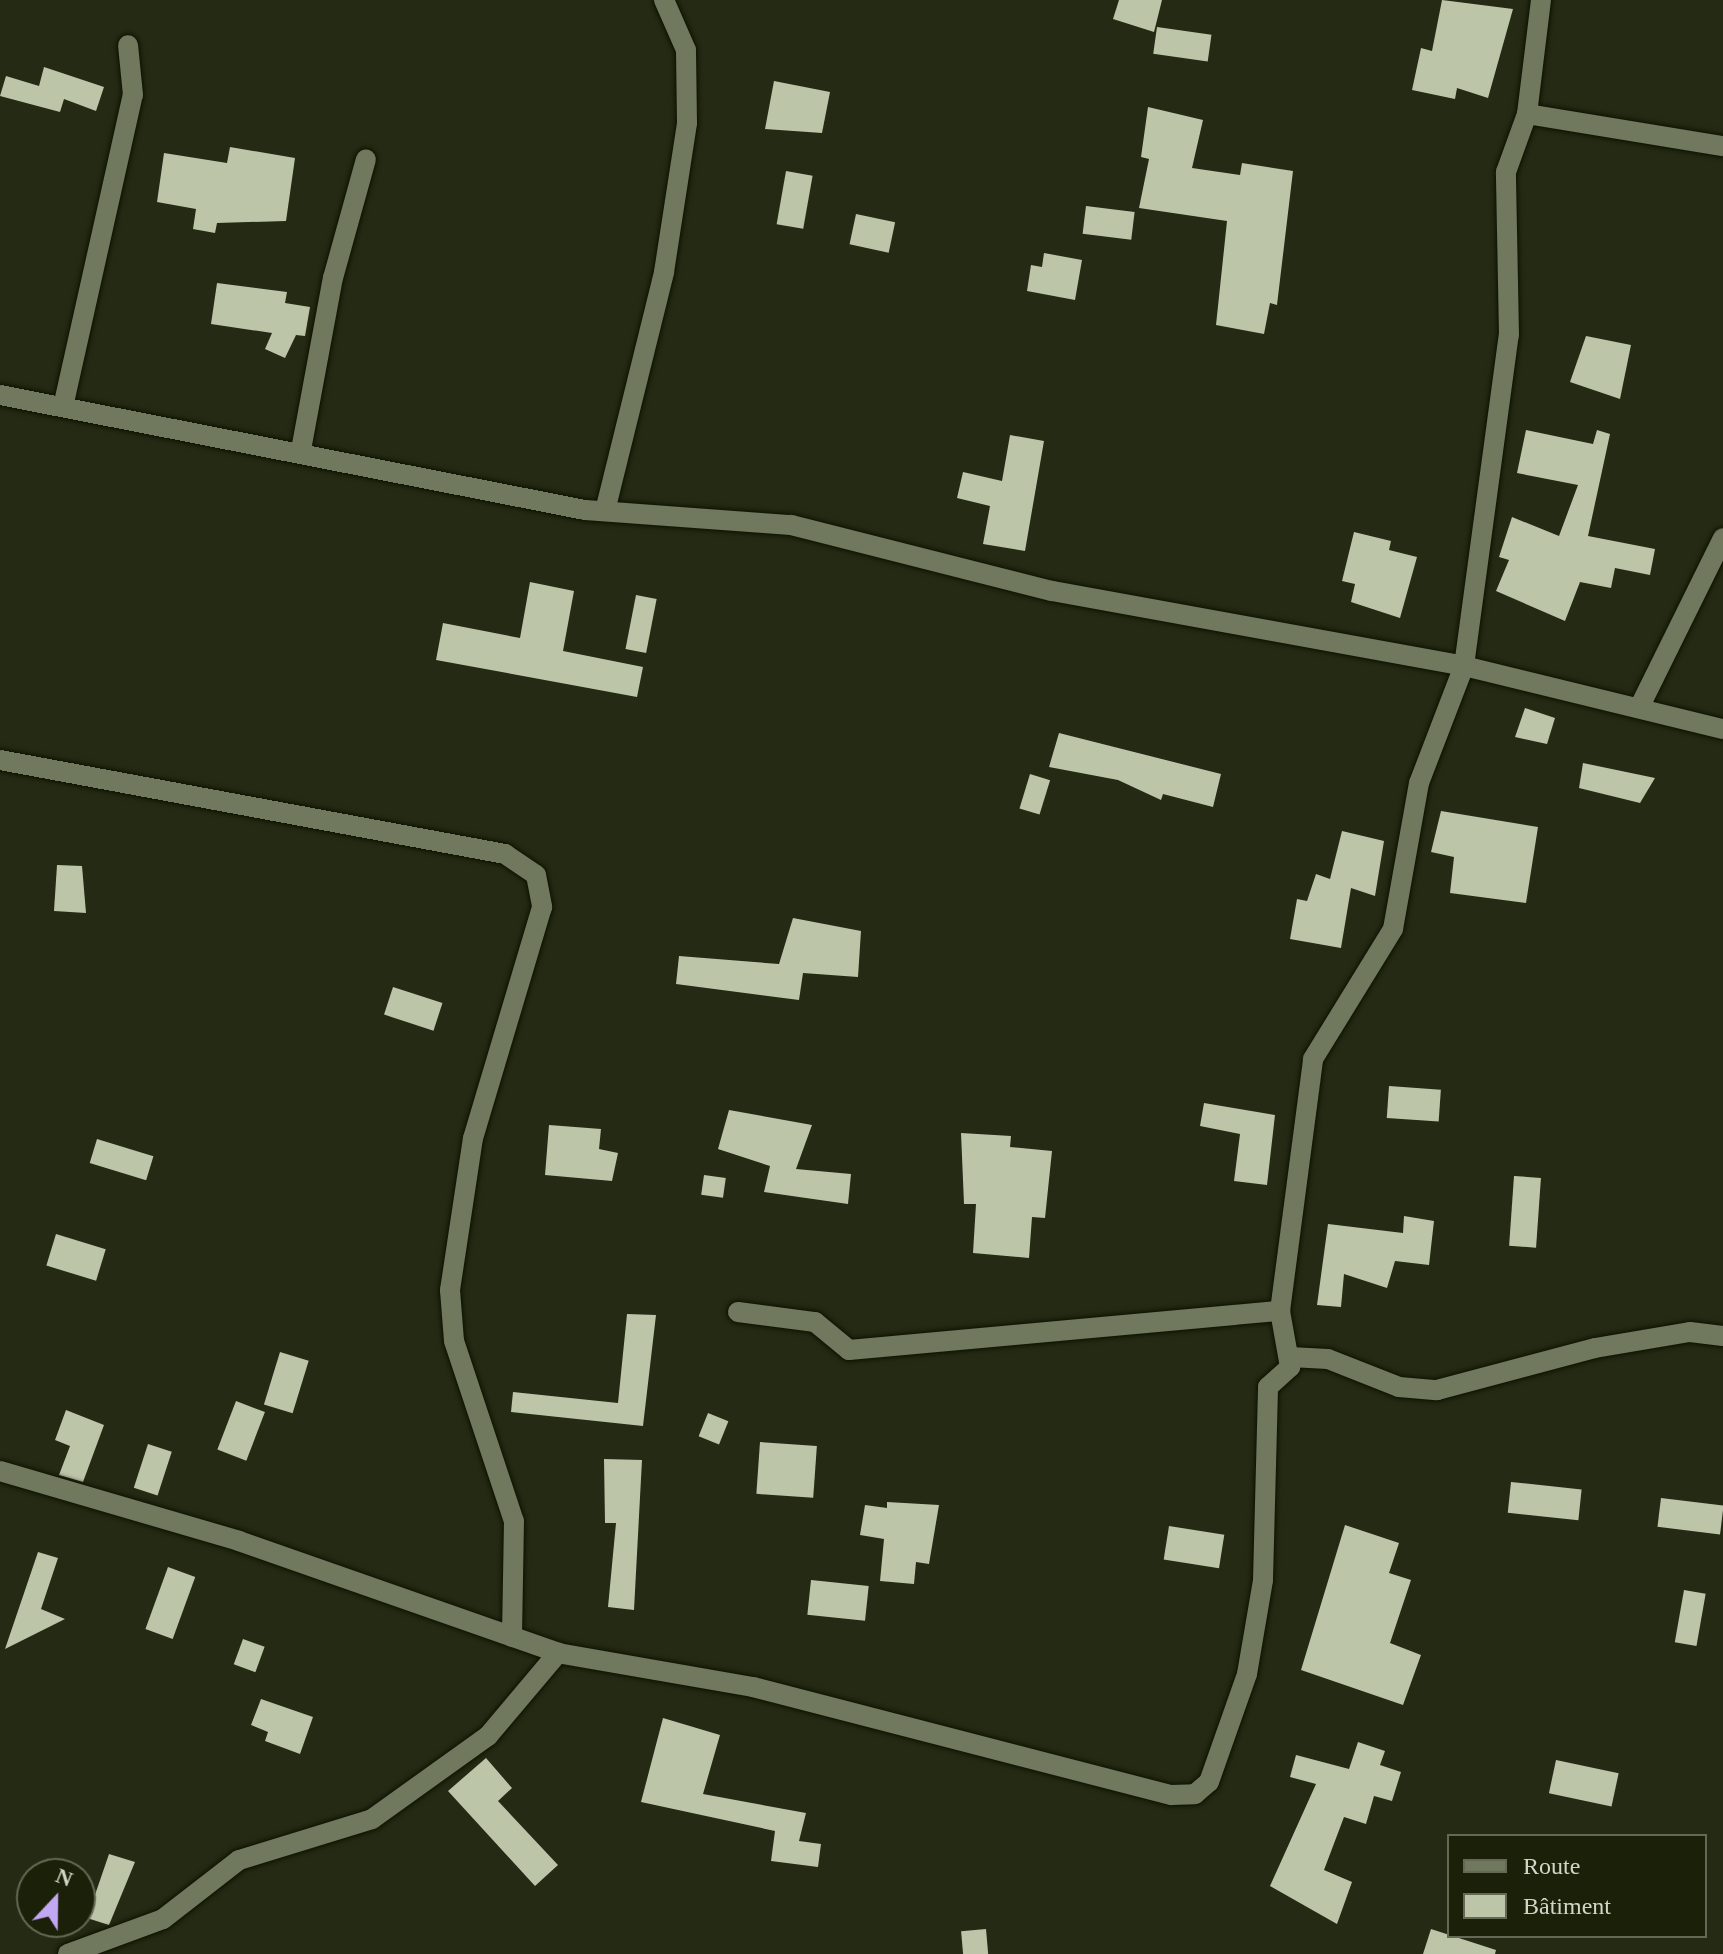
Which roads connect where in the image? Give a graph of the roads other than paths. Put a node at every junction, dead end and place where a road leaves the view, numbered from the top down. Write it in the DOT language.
graph roads {
  1 [pos="664,0"];
  2 [pos="1541,0"];
  3 [pos="128,45"];
  4 [pos="1527,114"];
  5 [pos="1723,146"];
  6 [pos="366,159"];
  7 [pos="0,395"];
  8 [pos="63,407"];
  9 [pos="301,450"];
  10 [pos="605,511"];
  11 [pos="1723,538"];
  12 [pos="1464,666"];
  13 [pos="1641,704"];
  14 [pos="1723,729"];
  15 [pos="0,760"];
  16 [pos="1280,1311"];
  17 [pos="738,1312"];
  18 [pos="1723,1336"];
  19 [pos="1290,1367"];
  20 [pos="0,1471"];
  21 [pos="512,1637"];
  22 [pos="558,1653"];
  23 [pos="68,1954"];
  1 -- 10 [label="street"];
  2 -- 4 [label="street"];
  3 -- 8 [label="street"];
  4 -- 5 [label="street"];
  4 -- 12 [label="street"];
  6 -- 9 [label="street"];
  7 -- 8 [label="street"];
  8 -- 9 [label="street"];
  9 -- 10 [label="street"];
  10 -- 12 [label="street"];
  11 -- 13 [label="street"];
  12 -- 13 [label="street"];
  12 -- 16 [label="street"];
  13 -- 14 [label="street"];
  15 -- 21 [label="street"];
  16 -- 17 [label="street"];
  16 -- 19 [label="street"];
  18 -- 19 [label="street"];
  19 -- 22 [label="street"];
  20 -- 21 [label="street"];
  21 -- 22 [label="street"];
  22 -- 23 [label="street"];
}
